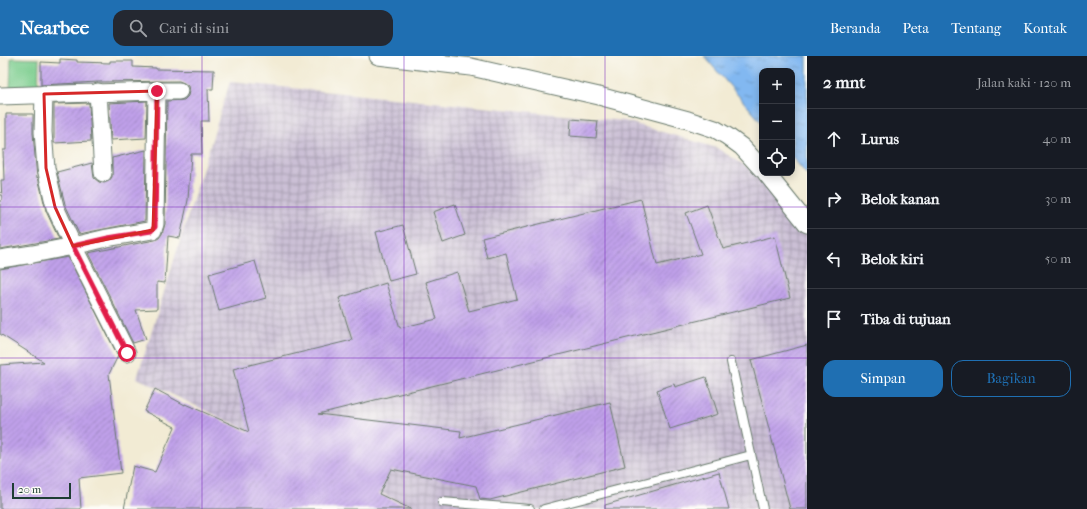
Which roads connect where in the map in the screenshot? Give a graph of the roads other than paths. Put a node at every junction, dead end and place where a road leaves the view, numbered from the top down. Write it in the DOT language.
graph roads {
  1 [pos="378,56"];
  2 [pos="157,91"];
  3 [pos="179,91"];
  4 [pos="98,92"];
  5 [pos="44,94"];
  6 [pos="0,96"];
  7 [pos="759,166"];
  8 [pos="103,174"];
  9 [pos="768,176"];
  10 [pos="807,224"];
  11 [pos="73,246"];
  12 [pos="0,258"];
  13 [pos="127,353"];
  14 [pos="731,362"];
  15 [pos="751,455"];
  16 [pos="442,502"];
  17 [pos="530,509"];
  18 [pos="544,509"];
  19 [pos="763,509"];
  1 -- 7 [label="street"];
  2 -- 3 [label="street"];
  2 -- 4 [label="street"];
  2 -- 11 [label="street"];
  4 -- 5 [label="street"];
  4 -- 8 [label="street"];
  5 -- 6 [label="street"];
  5 -- 11 [label="street"];
  9 -- 10 [label="street"];
  11 -- 12 [label="street"];
  11 -- 13 [label="street"];
  14 -- 15 [label="lane"];
  15 -- 18 [label="lane"];
  15 -- 19 [label="lane"];
  16 -- 17 [label="lane"];
}
